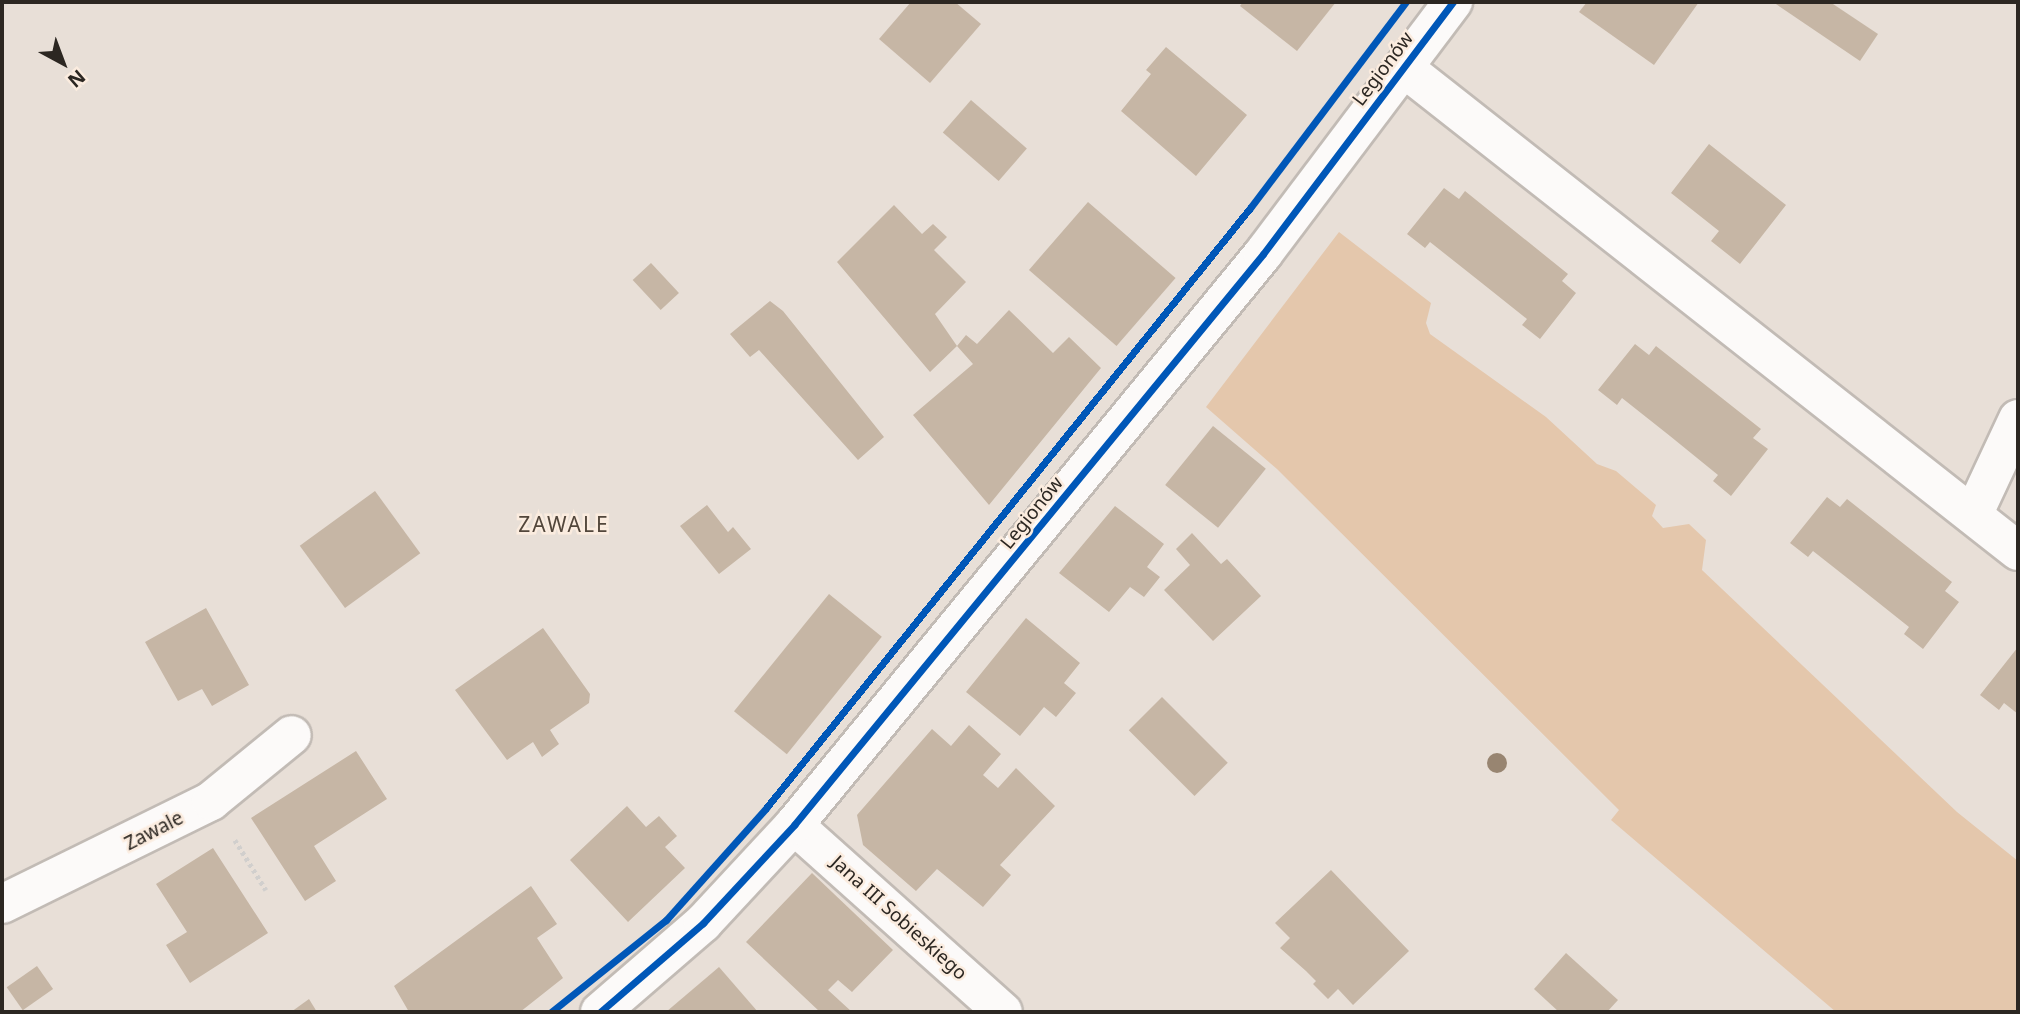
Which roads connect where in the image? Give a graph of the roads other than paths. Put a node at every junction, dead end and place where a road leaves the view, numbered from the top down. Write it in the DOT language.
graph roads {
  1 [pos="1452,2"];
  2 [pos="1404,68"];
  3 [pos="2018,419"];
  4 [pos="1973,515"];
  5 [pos="2018,551"];
  6 [pos="292,735"];
  7 [pos="794,825"];
  8 [pos="2,904"];
  9 [pos="600,1012"];
  10 [pos="1003,1012"];
  1 -- 2 [label="street, Legionów"];
  2 -- 4 [label="street"];
  2 -- 7 [label="street, Legionów"];
  3 -- 4 [label="street"];
  4 -- 5 [label="street"];
  6 -- 8 [label="street, Zawale"];
  7 -- 9 [label="street, Legionów"];
  7 -- 10 [label="street, Jana III Sobieskiego"];
}
